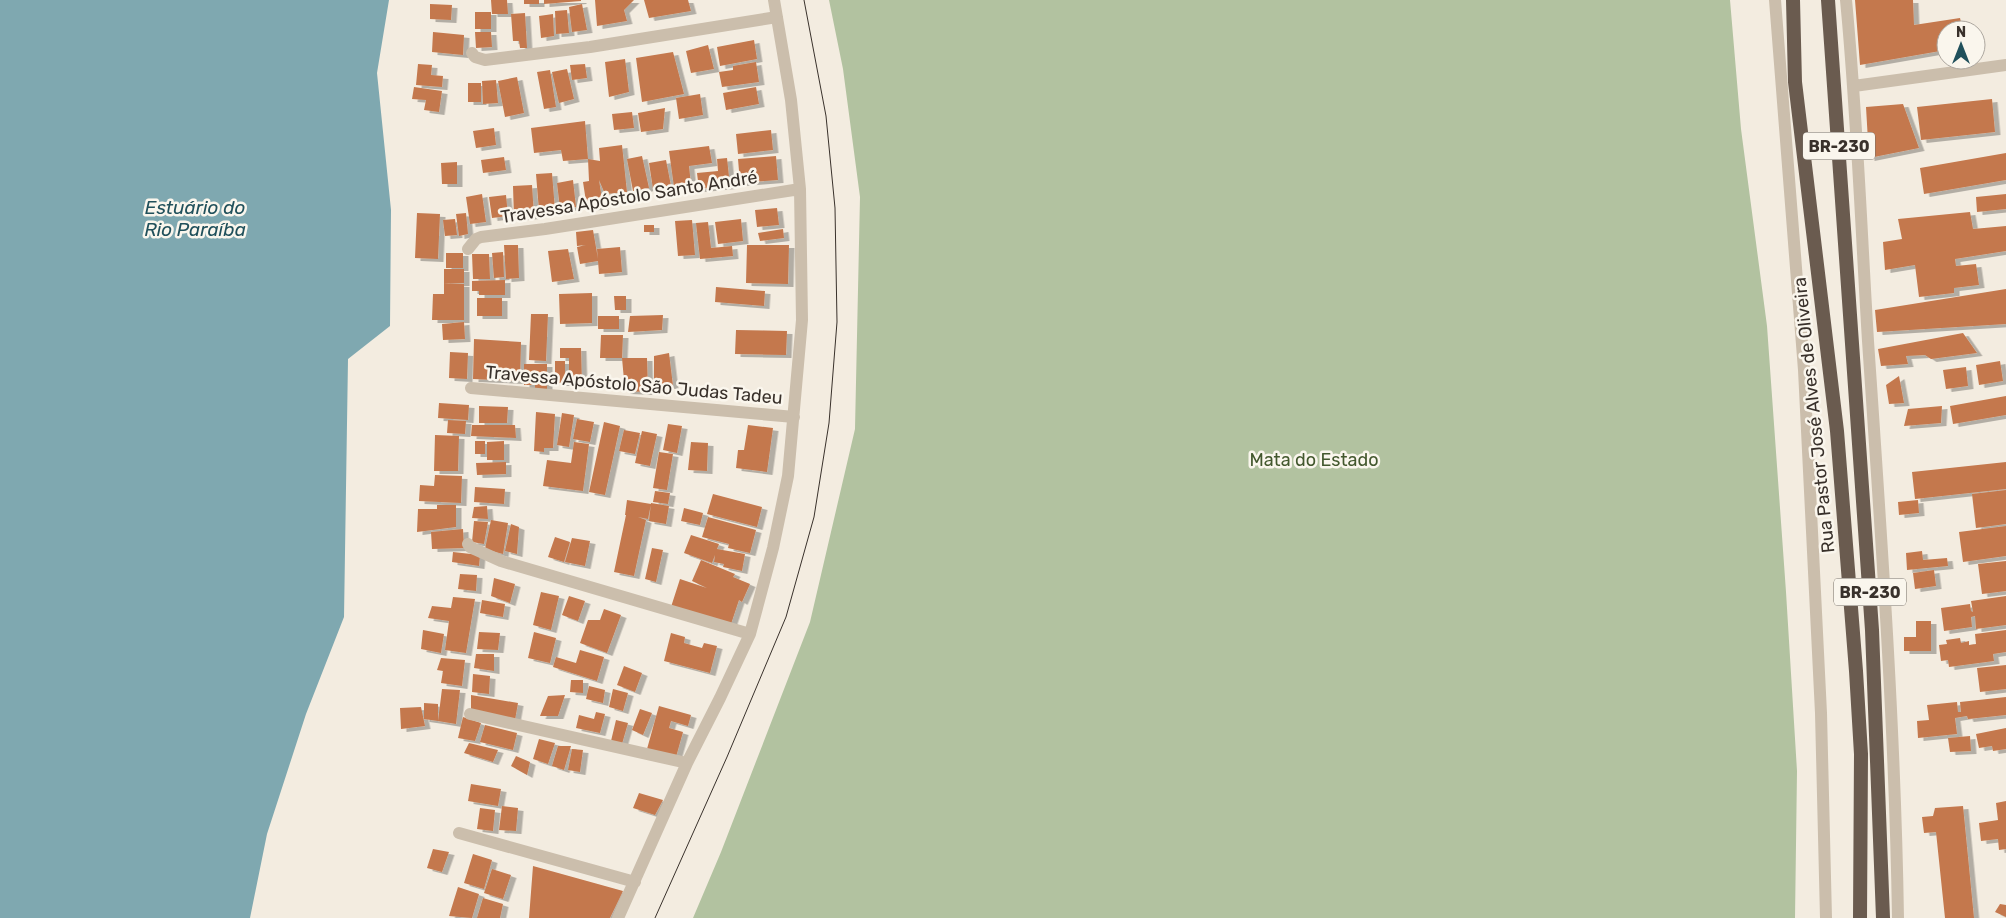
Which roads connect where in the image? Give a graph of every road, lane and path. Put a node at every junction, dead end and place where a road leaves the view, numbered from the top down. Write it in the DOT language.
graph roads {
  1 [pos="774,0"];
  2 [pos="1775,0"];
  3 [pos="1793,0"];
  4 [pos="1828,0"];
  5 [pos="1846,0"];
  6 [pos="777,17"];
  7 [pos="472,53"];
  8 [pos="2006,65"];
  9 [pos="1854,86"];
  10 [pos="800,189"];
  11 [pos="468,249"];
  12 [pos="471,388"];
  13 [pos="794,417"];
  14 [pos="468,544"];
  15 [pos="750,634"];
  16 [pos="470,714"];
  17 [pos="687,763"];
  18 [pos="459,833"];
  19 [pos="635,882"];
  20 [pos="618,918"];
  21 [pos="1826,918"];
  22 [pos="1860,918"];
  23 [pos="1883,918"];
  24 [pos="1898,918"];
  1 -- 6 [label="street"];
  2 -- 21 [label="street"];
  3 -- 22 [label="highway, Rua Pastor José Alves de Oliveira / BR-230"];
  4 -- 23 [label="highway, BR-230"];
  5 -- 9 [label="street"];
  6 -- 7 [label="street"];
  6 -- 10 [label="street"];
  8 -- 9 [label="street"];
  9 -- 24 [label="street"];
  10 -- 11 [label="street, Travessa Apóstolo Santo André"];
  10 -- 13 [label="street"];
  12 -- 13 [label="street, Travessa Apóstolo São Judas Tadeu"];
  13 -- 15 [label="street"];
  14 -- 15 [label="street"];
  15 -- 17 [label="street"];
  16 -- 17 [label="street"];
  17 -- 19 [label="street"];
  18 -- 19 [label="street"];
  19 -- 20 [label="street"];
}
